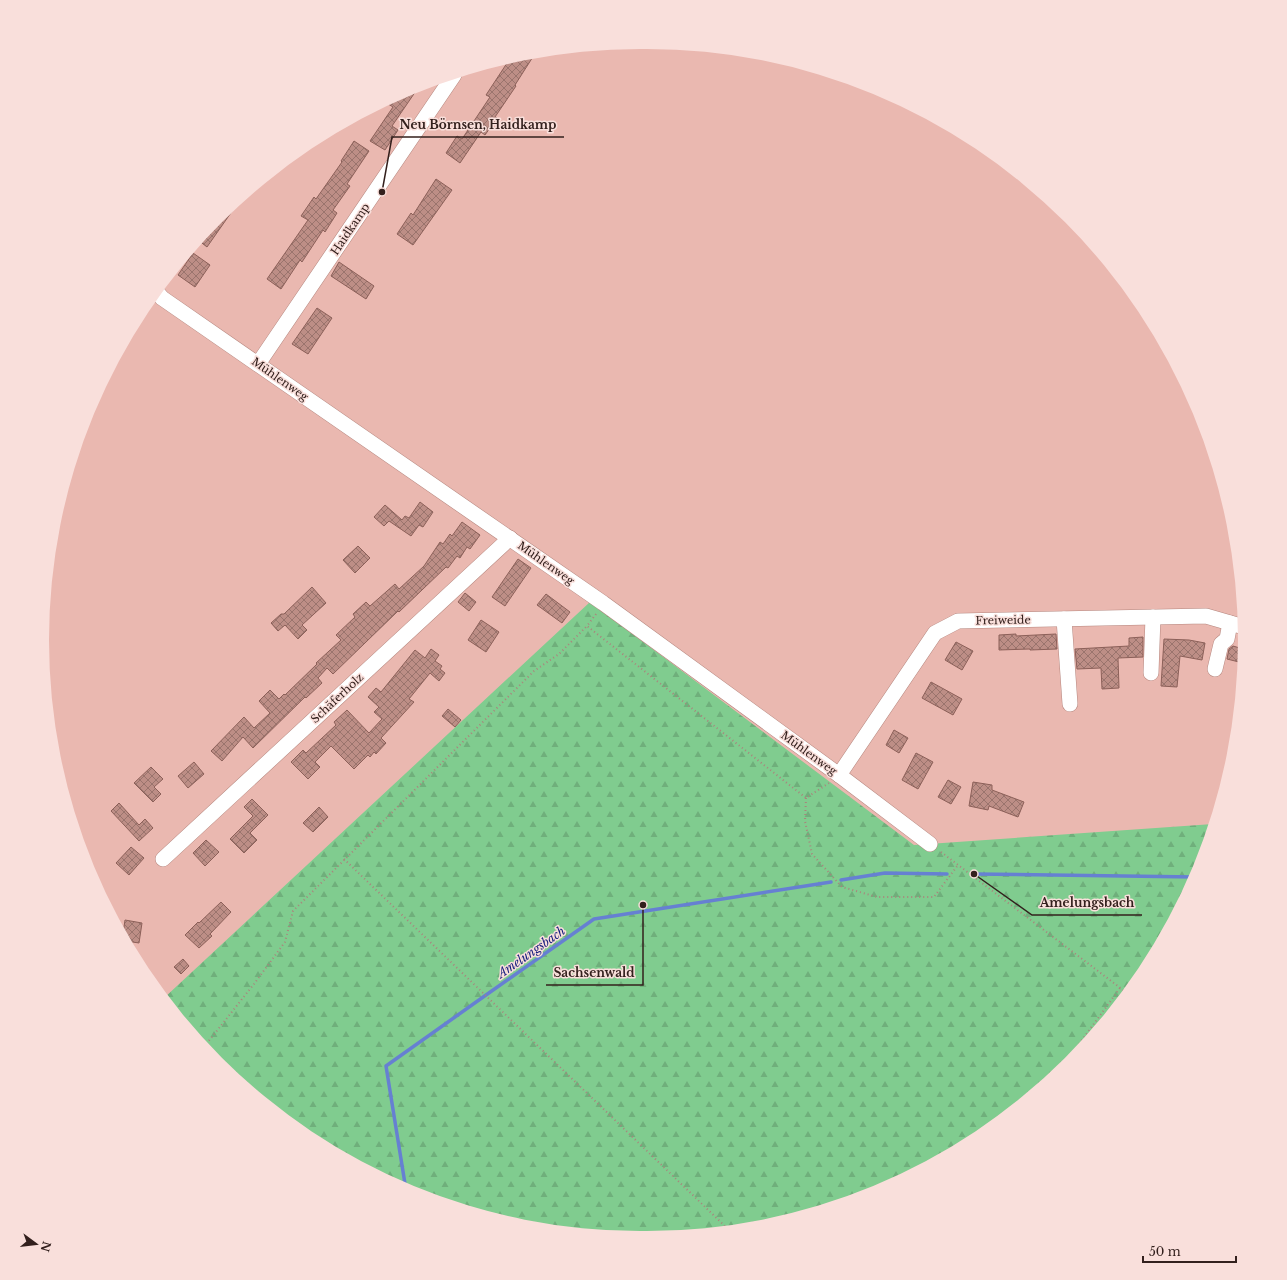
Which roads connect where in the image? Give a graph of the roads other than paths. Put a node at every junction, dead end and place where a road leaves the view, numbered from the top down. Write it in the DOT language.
graph roads {
  1 [pos="450,80"];
  2 [pos="160,296"];
  3 [pos="258,364"];
  4 [pos="510,538"];
  5 [pos="1153,617"];
  6 [pos="1064,619"];
  7 [pos="1237,625"];
  8 [pos="1216,669"];
  9 [pos="1151,673"];
  10 [pos="1070,704"];
  11 [pos="839,775"];
  12 [pos="930,844"];
  13 [pos="163,859"];
  1 -- 3 [label="street, Haidkamp"];
  2 -- 3 [label="street, Mühlenweg"];
  3 -- 4 [label="street, Mühlenweg"];
  4 -- 11 [label="street, Mühlenweg"];
  4 -- 13 [label="street, Schäferholz"];
  5 -- 6 [label="street, Freiweide"];
  5 -- 7 [label="street, Freiweide"];
  5 -- 9 [label="street"];
  6 -- 10 [label="street"];
  6 -- 11 [label="street, Freiweide"];
  7 -- 8 [label="street"];
  11 -- 12 [label="street, Mühlenweg"];
}
